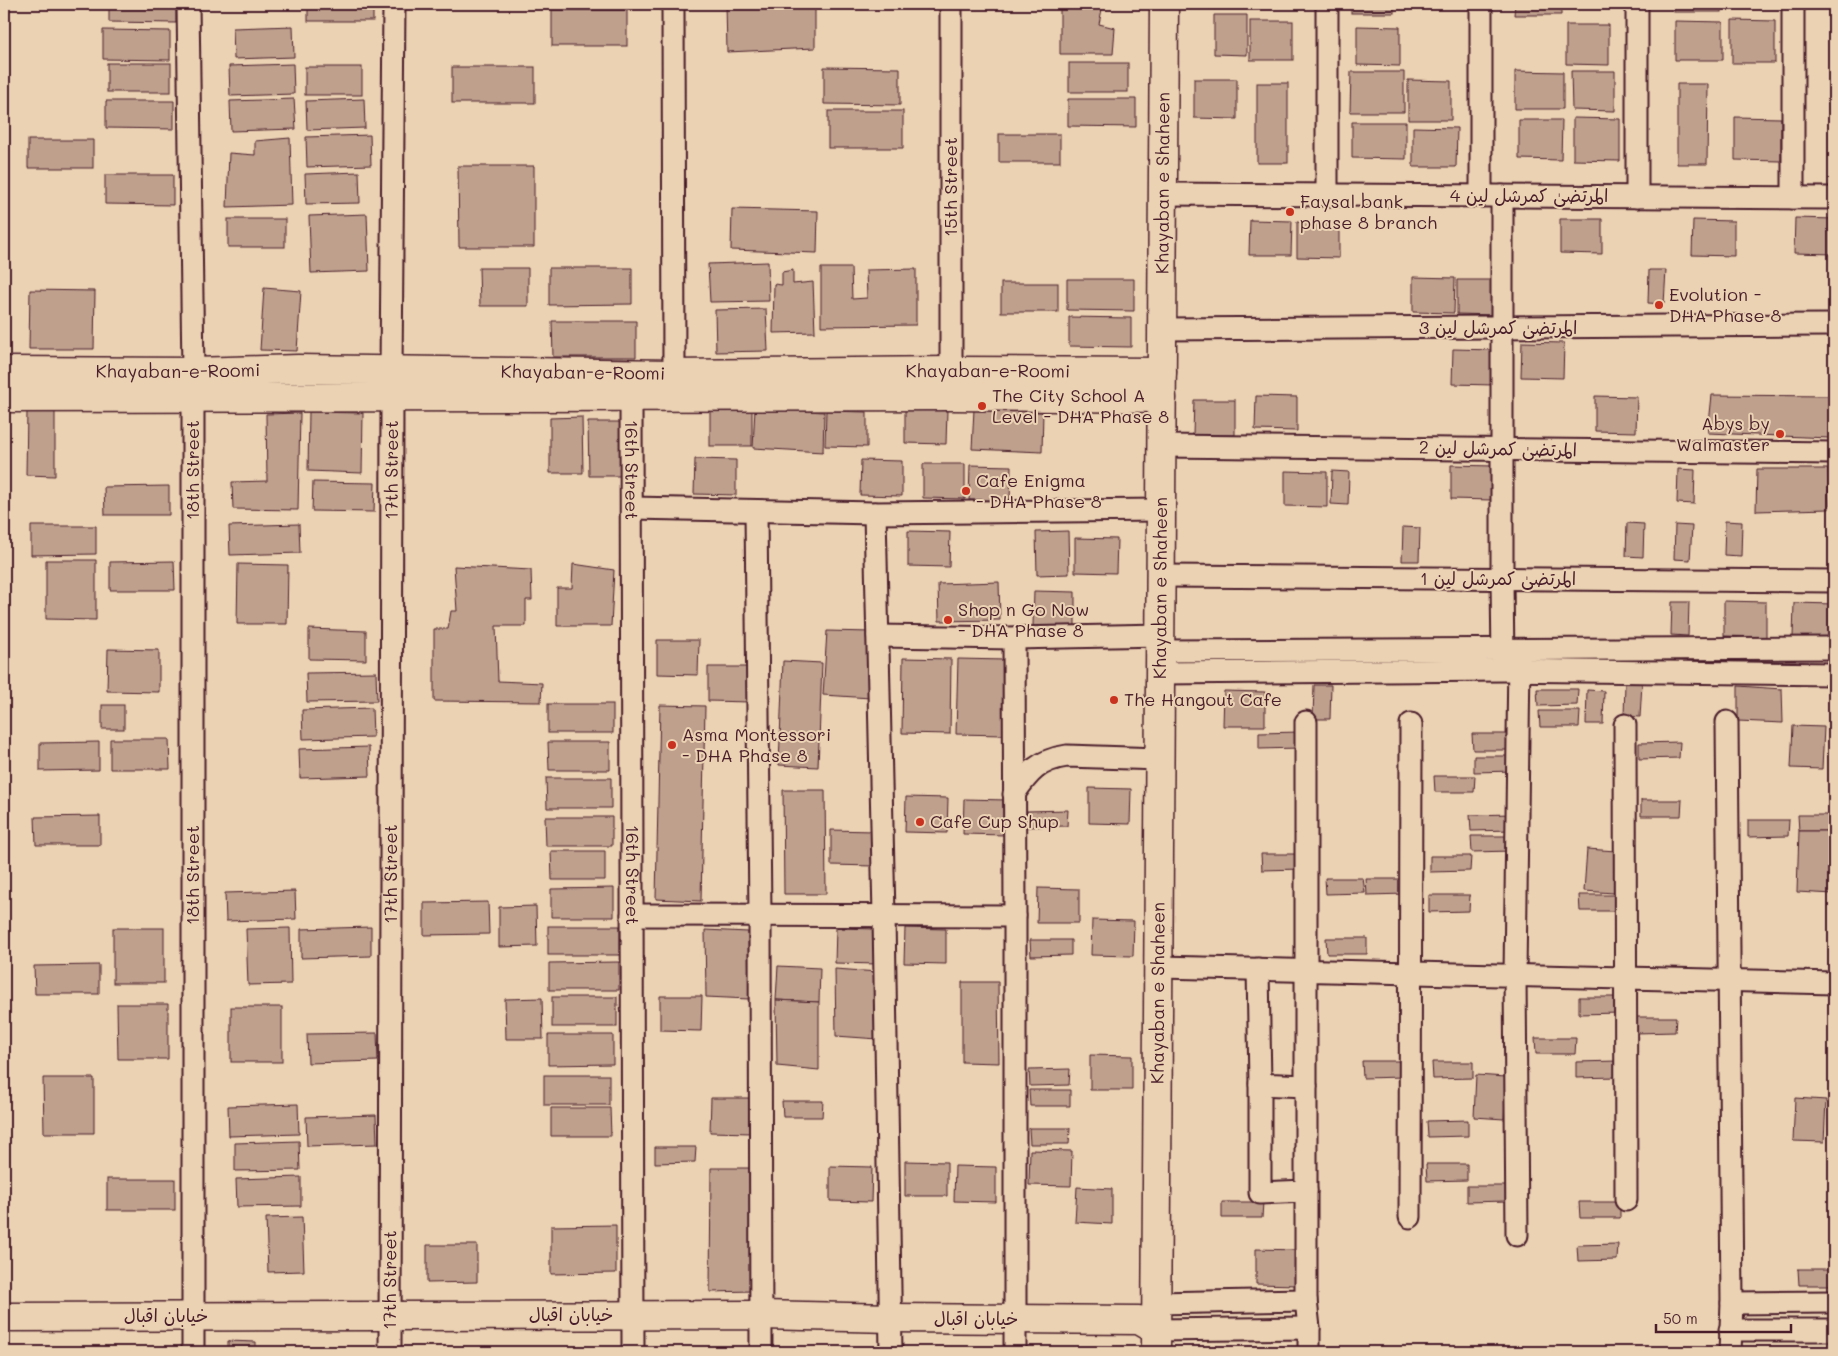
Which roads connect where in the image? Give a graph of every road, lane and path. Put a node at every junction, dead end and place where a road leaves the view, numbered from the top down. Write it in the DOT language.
graph roads {
  1 [pos="188,4"];
  2 [pos="394,4"];
  3 [pos="673,4"];
  4 [pos="951,4"];
  5 [pos="1164,4"];
  6 [pos="1327,4"];
  7 [pos="1480,4"];
  8 [pos="1637,4"];
  9 [pos="1793,4"];
  10 [pos="1163,194"];
  11 [pos="1327,195"];
  12 [pos="1491,196"];
  13 [pos="1637,197"];
  14 [pos="1793,198"];
  15 [pos="1834,198"];
  16 [pos="1834,325"];
  17 [pos="1502,328"];
  18 [pos="1162,329"];
  19 [pos="298,369"];
  20 [pos="4,371"];
  21 [pos="246,371"];
  22 [pos="951,371"];
  23 [pos="674,374"];
  24 [pos="391,384"];
  25 [pos="193,385"];
  26 [pos="1162,385"];
  27 [pos="631,396"];
  28 [pos="250,397"];
  29 [pos="296,397"];
  30 [pos="4,398"];
  31 [pos="1162,446"];
  32 [pos="1502,450"];
  33 [pos="1834,453"];
  34 [pos="632,508"];
  35 [pos="1161,510"];
  36 [pos="756,511"];
  37 [pos="875,513"];
  38 [pos="1161,576"];
  39 [pos="1502,579"];
  40 [pos="1834,581"];
  41 [pos="878,636"];
  42 [pos="1014,638"];
  43 [pos="1834,648"];
  44 [pos="1511,649"];
  45 [pos="1160,653"];
  46 [pos="1511,670"];
  47 [pos="1834,674"];
  48 [pos="1306,722"];
  49 [pos="1727,722"];
  50 [pos="1411,724"];
  51 [pos="1625,725"];
  52 [pos="1160,759"];
  53 [pos="1014,794"];
  54 [pos="632,915"];
  55 [pos="760,916"];
  56 [pos="884,916"];
  57 [pos="1015,916"];
  58 [pos="1159,967"];
  59 [pos="1258,969"];
  60 [pos="1305,970"];
  61 [pos="1411,973"];
  62 [pos="1515,975"];
  63 [pos="1626,978"];
  64 [pos="1729,980"];
  65 [pos="1834,983"];
  66 [pos="1260,1084"];
  67 [pos="1306,1086"];
  68 [pos="1306,1191"];
  69 [pos="1626,1200"];
  70 [pos="1410,1217"];
  71 [pos="1517,1235"];
  72 [pos="1306,1300"];
  73 [pos="1834,1302"];
  74 [pos="1732,1303"];
  75 [pos="761,1314"];
  76 [pos="632,1315"];
  77 [pos="193,1316"];
  78 [pos="390,1316"];
  79 [pos="4,1317"];
  80 [pos="892,1318"];
  81 [pos="1015,1319"];
  82 [pos="1152,1326"];
  83 [pos="1309,1328"];
  84 [pos="1730,1330"];
  85 [pos="1834,1330"];
  86 [pos="193,1352"];
  87 [pos="390,1352"];
  88 [pos="632,1352"];
  89 [pos="761,1352"];
  90 [pos="891,1352"];
  91 [pos="1015,1352"];
  92 [pos="1308,1352"];
  93 [pos="1730,1352"];
  1 -- 25 [label="street, 18th Street"];
  2 -- 24 [label="street, 17th Street"];
  3 -- 23 [label="street"];
  4 -- 22 [label="street, 15th Street"];
  5 -- 10 [label="street, Khayaban e Shaheen"];
  6 -- 11 [label="street"];
  7 -- 12 [label="street"];
  8 -- 13 [label="street"];
  9 -- 14 [label="street"];
  10 -- 11 [label="street, المرتضیٰ کمرشل لین 4"];
  10 -- 18 [label="street, Khayaban e Shaheen"];
  11 -- 12 [label="street, المرتضیٰ کمرشل لین 4"];
  12 -- 13 [label="street, المرتضیٰ کمرشل لین 4"];
  12 -- 17 [label="street"];
  13 -- 14 [label="street, المرتضیٰ کمرشل لین 4"];
  14 -- 15 [label="street, المرتضیٰ کمرشل لین 4"];
  16 -- 17 [label="street, المرتضیٰ کمرشل لین 3"];
  17 -- 18 [label="street, المرتضیٰ کمرشل لین 3"];
  17 -- 32 [label="street"];
  18 -- 26 [label="street, Khayaban e Shaheen"];
  19 -- 21 [label="street, Khayaban-e-Roomi"];
  19 -- 24 [label="street, Khayaban-e-Roomi"];
  19 -- 29 [label="street"];
  20 -- 25 [label="street, Khayaban-e-Roomi"];
  21 -- 25 [label="street, Khayaban-e-Roomi"];
  21 -- 28 [label="street"];
  22 -- 23 [label="street, Khayaban-e-Roomi"];
  22 -- 26 [label="street, Khayaban-e-Roomi"];
  23 -- 24 [label="street, Khayaban-e-Roomi"];
  24 -- 27 [label="street, Khayaban-e-Roomi"];
  24 -- 29 [label="street, Khayaban-e-Roomi"];
  24 -- 78 [label="street, 17th Street"];
  25 -- 28 [label="street, Khayaban-e-Roomi"];
  25 -- 30 [label="street, Khayaban-e-Roomi"];
  25 -- 77 [label="street, 18th Street"];
  26 -- 27 [label="street, Khayaban-e-Roomi"];
  26 -- 31 [label="street, Khayaban e Shaheen"];
  27 -- 34 [label="street, 16th Street"];
  28 -- 29 [label="street, Khayaban-e-Roomi"];
  31 -- 32 [label="street, المرتضیٰ کمرشل لین 2"];
  31 -- 35 [label="street, Khayaban e Shaheen"];
  32 -- 33 [label="street, المرتضیٰ کمرشل لین 2"];
  32 -- 39 [label="street"];
  34 -- 36 [label="street"];
  34 -- 54 [label="street, 16th Street"];
  35 -- 37 [label="street"];
  35 -- 38 [label="street, Khayaban e Shaheen"];
  36 -- 37 [label="street"];
  36 -- 55 [label="street"];
  37 -- 41 [label="street"];
  38 -- 39 [label="street, المرتضیٰ کمرشل لین 1"];
  38 -- 45 [label="street, Khayaban e Shaheen"];
  39 -- 40 [label="street, المرتضیٰ کمرشل لین 1"];
  39 -- 44 [label="street"];
  41 -- 42 [label="street"];
  41 -- 56 [label="street"];
  42 -- 45 [label="street"];
  42 -- 53 [label="street"];
  43 -- 44 [label="street"];
  44 -- 45 [label="street"];
  44 -- 46 [label="street"];
  45 -- 46 [label="street"];
  45 -- 52 [label="street, Khayaban e Shaheen"];
  46 -- 47 [label="street"];
  46 -- 62 [label="street"];
  48 -- 60 [label="street"];
  49 -- 64 [label="street"];
  50 -- 61 [label="street"];
  51 -- 63 [label="street"];
  52 -- 53 [label="street"];
  52 -- 58 [label="street, Khayaban e Shaheen"];
  53 -- 57 [label="street"];
  54 -- 55 [label="street"];
  54 -- 76 [label="street, 16th Street"];
  55 -- 56 [label="street"];
  55 -- 75 [label="street"];
  56 -- 57 [label="street"];
  56 -- 80 [label="street"];
  57 -- 81 [label="street"];
  58 -- 59 [label="street"];
  58 -- 82 [label="street, Khayaban e Shaheen"];
  59 -- 60 [label="street"];
  59 -- 66 [label="street"];
  60 -- 61 [label="street"];
  60 -- 67 [label="street"];
  61 -- 62 [label="street"];
  61 -- 70 [label="street"];
  62 -- 63 [label="street"];
  62 -- 71 [label="street"];
  63 -- 64 [label="street"];
  63 -- 69 [label="street"];
  64 -- 65 [label="street"];
  64 -- 74 [label="street"];
  66 -- 67 [label="street"];
  66 -- 68 [label="street"];
  67 -- 68 [label="street"];
  68 -- 72 [label="street"];
  72 -- 82 [label="street, خیابان اقبال"];
  72 -- 83 [label="street"];
  73 -- 74 [label="street"];
  74 -- 84 [label="street"];
  75 -- 76 [label="street, خیابان اقبال"];
  75 -- 80 [label="street, خیابان اقبال"];
  75 -- 89 [label="street"];
  76 -- 78 [label="street, خیابان اقبال"];
  76 -- 88 [label="street, 16th Street"];
  77 -- 78 [label="street, خیابان اقبال"];
  77 -- 79 [label="street, خیابان اقبال"];
  77 -- 86 [label="street, 18th Street"];
  78 -- 87 [label="street, 17th Street"];
  80 -- 81 [label="street, خیابان اقبال"];
  80 -- 90 [label="street"];
  81 -- 82 [label="street, خیابان اقبال"];
  81 -- 91 [label="street"];
  82 -- 83 [label="street, خیابان اقبال"];
  83 -- 92 [label="street"];
  84 -- 85 [label="street"];
  84 -- 93 [label="street"];
}
